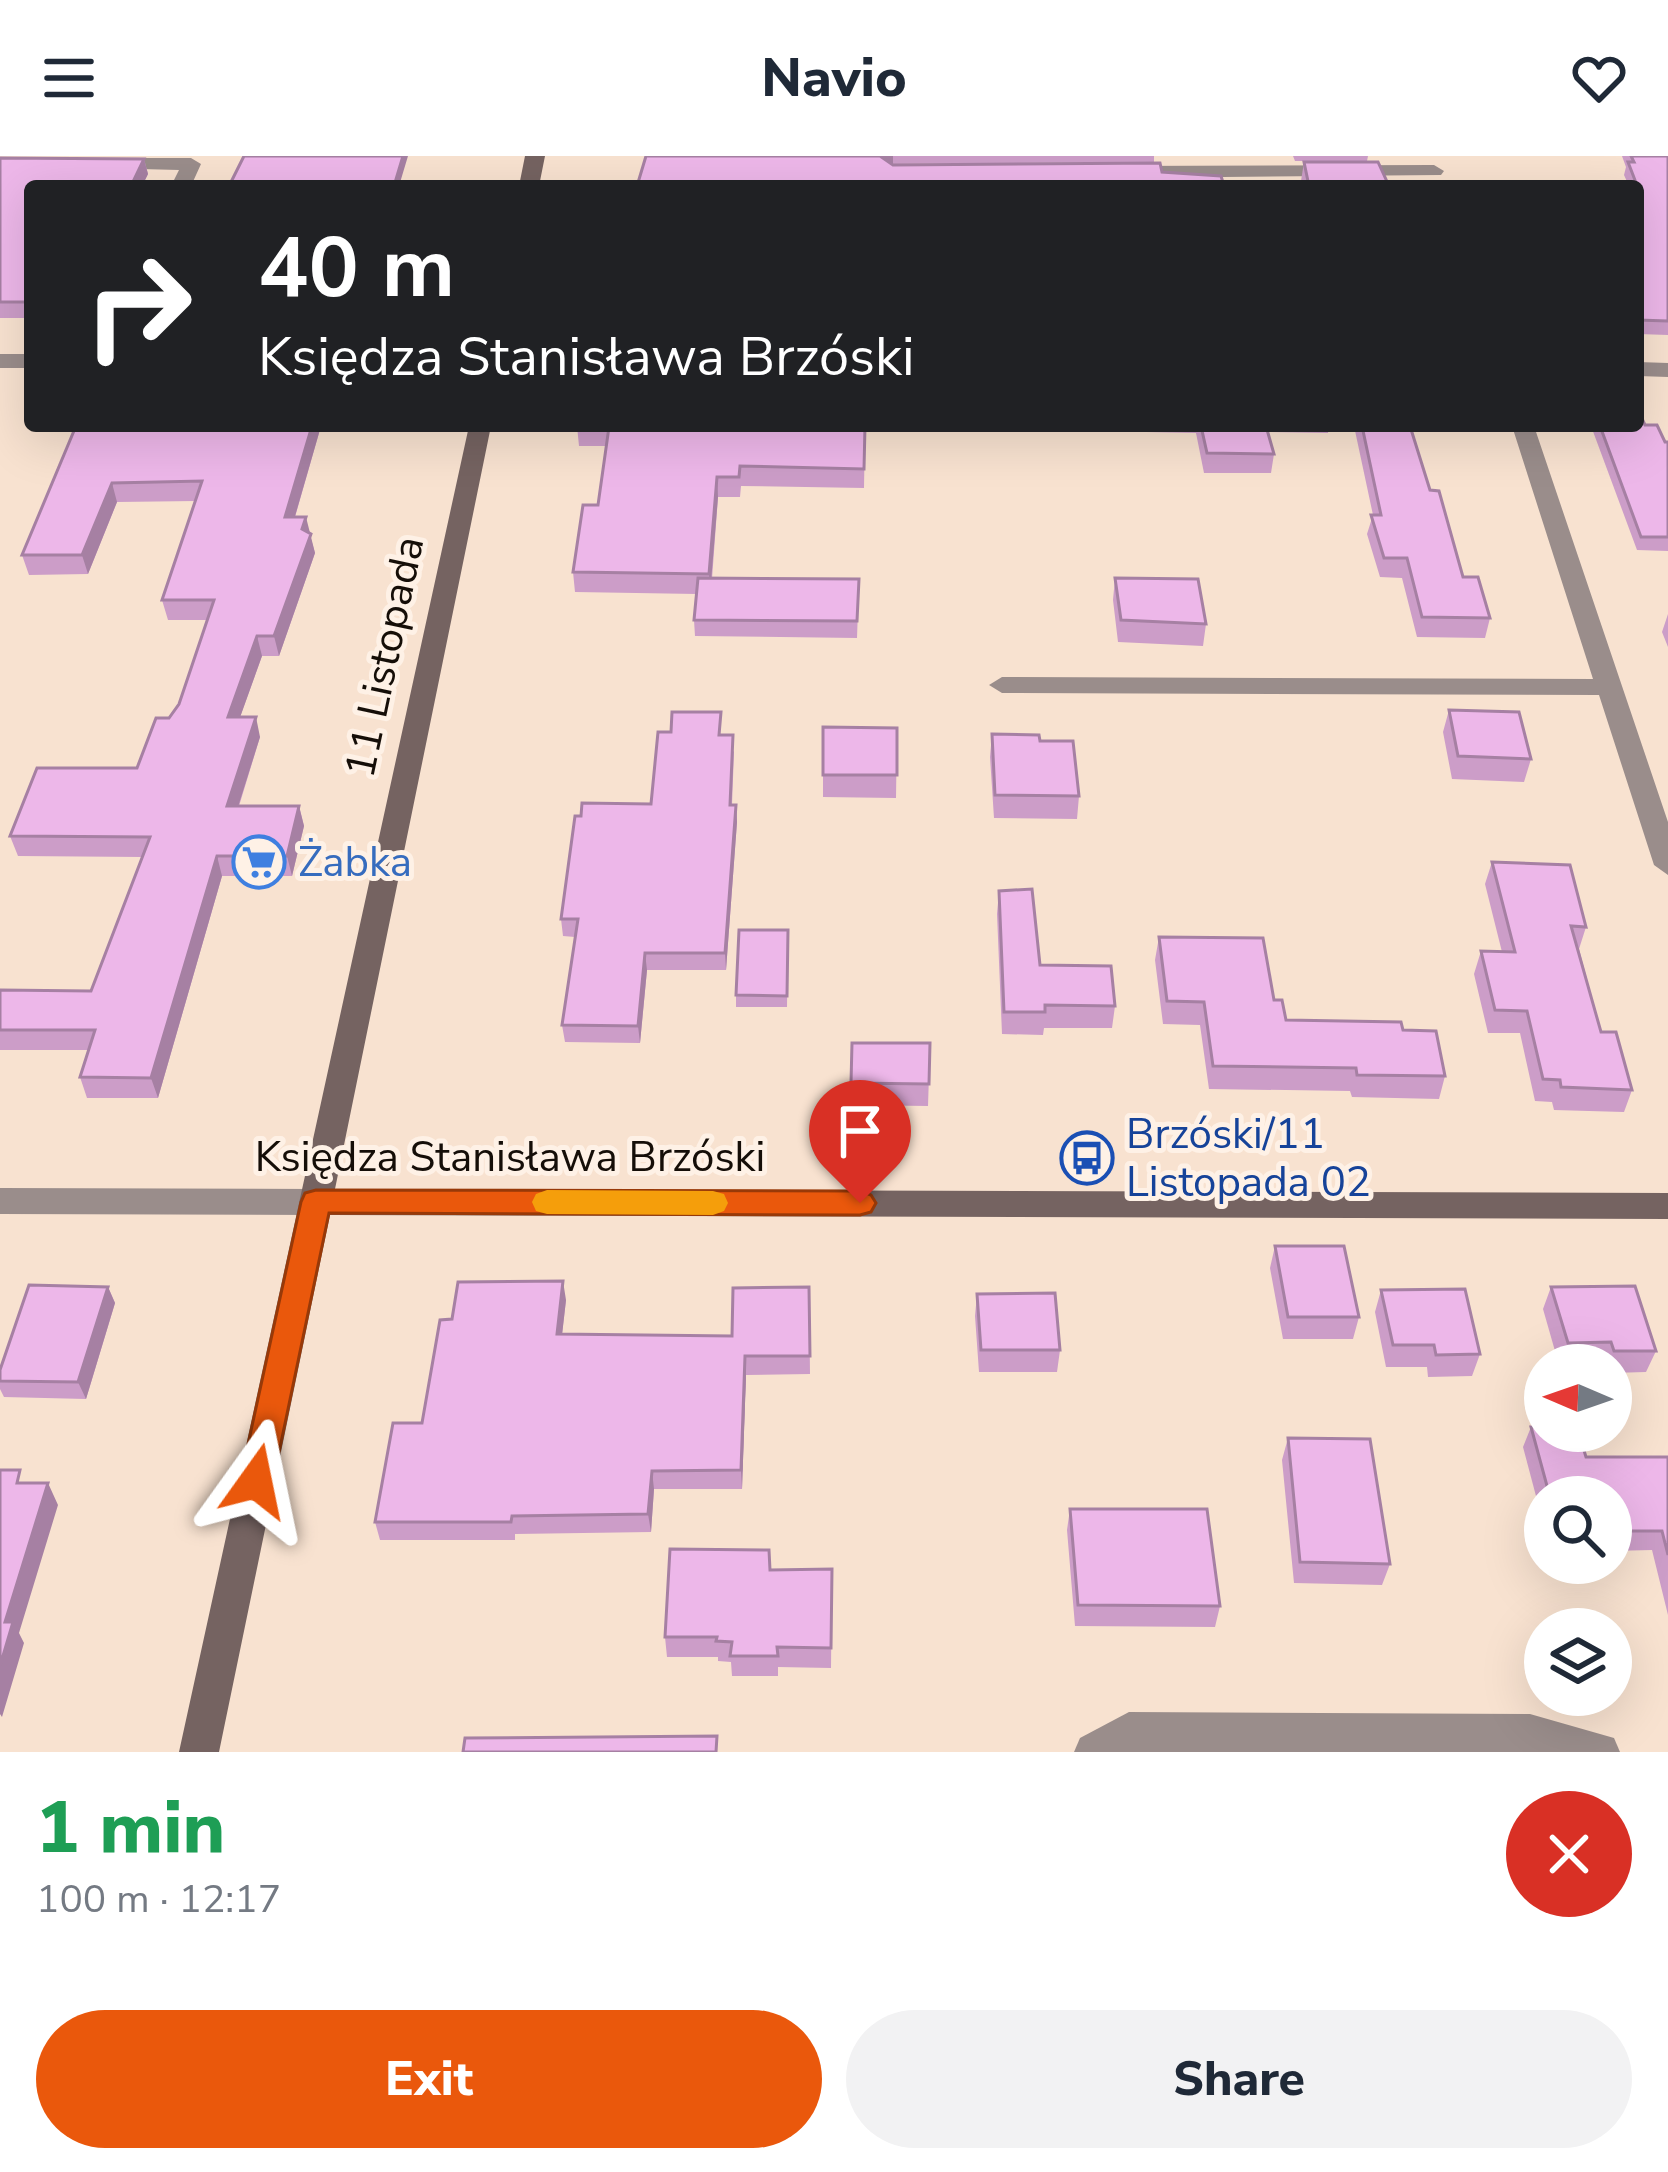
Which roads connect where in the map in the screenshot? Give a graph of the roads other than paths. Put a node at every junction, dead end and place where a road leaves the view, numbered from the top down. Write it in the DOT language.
graph roads {
  1 [pos="95,164"];
  2 [pos="1434,171"];
  3 [pos="1104,172"];
  4 [pos="184,180"];
  5 [pos="479,432"];
  6 [pos="1525,432"];
  7 [pos="1003,686"];
  8 [pos="1609,687"];
  9 [pos="1663,834"];
  10 [pos="1668,865"];
  11 [pos="0,1201"];
  12 [pos="316,1202"];
  13 [pos="1668,1206"];
  14 [pos="199,1752"];
  15 [pos="1094,1752"];
  16 [pos="1600,1752"];
  1 -- 4 [label="street"];
  2 -- 3 [label="street"];
  5 -- 12 [label="main road, 11 Listopada"];
  6 -- 8 [label="street"];
  7 -- 8 [label="street"];
  8 -- 9 [label="street"];
  9 -- 10 [label="street"];
  11 -- 12 [label="street, Księdza Stanisława Brzóski"];
  12 -- 13 [label="main road, Księdza Stanisława Brzóski"];
  12 -- 14 [label="main road, 11 Listopada"];
  15 -- 16 [label="street"];
}
